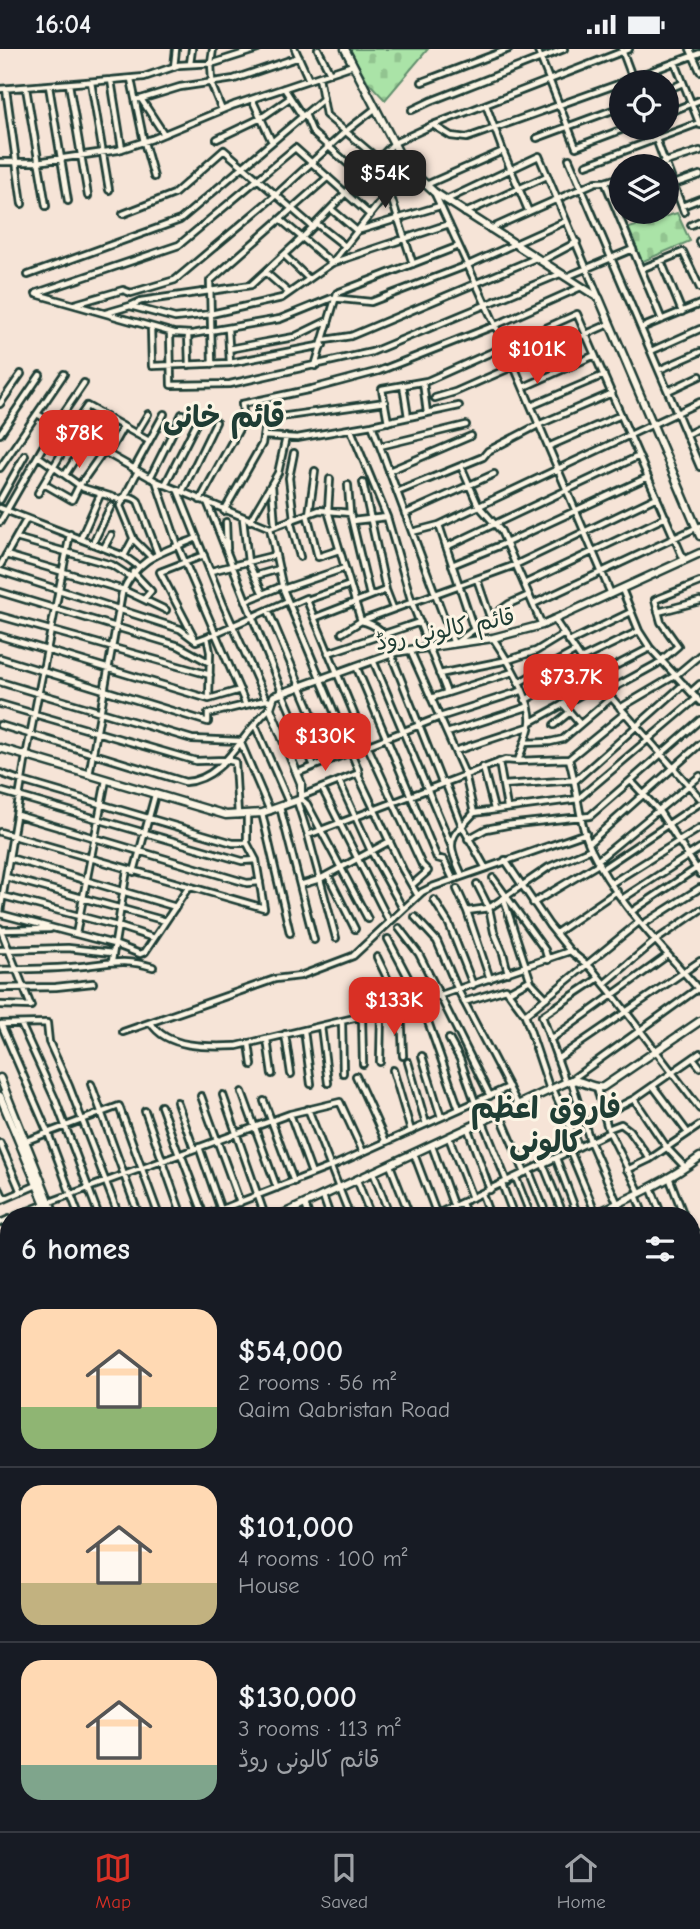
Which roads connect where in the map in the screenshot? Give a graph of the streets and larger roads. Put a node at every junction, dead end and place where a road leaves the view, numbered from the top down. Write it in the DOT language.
graph roads {
  1 [pos="176,49"];
  2 [pos="192,49"];
  3 [pos="213,49"];
  4 [pos="258,49"];
  5 [pos="295,49"];
  6 [pos="318,49"];
  7 [pos="345,49"];
  8 [pos="509,49"];
  9 [pos="537,49"];
  10 [pos="564,49"];
  11 [pos="690,49"];
  12 [pos="625,50"];
  13 [pos="700,53"];
  14 [pos="693,55"];
  15 [pos="299,57"];
  16 [pos="541,58"];
  17 [pos="675,62"];
  18 [pos="211,63"];
  19 [pos="190,64"];
  20 [pos="353,65"];
  21 [pos="174,67"];
  22 [pos="631,70"];
  23 [pos="657,70"];
  24 [pos="700,71"];
  25 [pos="330,73"];
  26 [pos="319,77"];
  27 [pos="131,79"];
  28 [pos="111,80"];
  29 [pos="309,80"];
  30 [pos="211,81"];
  31 [pos="550,81"];
  32 [pos="91,82"];
  33 [pos="422,82"];
  34 [pos="683,83"];
  35 [pos="69,84"];
  36 [pos="679,85"];
  37 [pos="49,86"];
  38 [pos="26,87"];
  39 [pos="609,87"];
  40 [pos="3,89"];
  41 [pos="284,89"];
  42 [pos="290,98"];
  43 [pos="138,99"];
  44 [pos="252,99"];
  45 [pos="323,99"];
  46 [pos="700,100"];
  47 [pos="691,103"];
  48 [pos="486,105"];
  49 [pos="560,106"];
  50 [pos="377,107"];
  51 [pos="679,108"];
  52 [pos="222,110"];
  53 [pos="412,110"];
  54 [pos="609,112"];
  55 [pos="303,115"];
  56 [pos="261,118"];
  57 [pos="433,125"];
  58 [pos="699,125"];
  59 [pos="568,127"];
  60 [pos="495,129"];
  61 [pos="345,132"];
  62 [pos="679,132"];
  63 [pos="164,134"];
  64 [pos="609,134"];
  65 [pos="537,138"];
  66 [pos="217,139"];
  67 [pos="653,140"];
  68 [pos="144,142"];
  69 [pos="272,142"];
  70 [pos="394,143"];
  71 [pos="328,147"];
  72 [pos="122,149"];
  73 [pos="503,151"];
  74 [pos="700,151"];
  75 [pos="102,153"];
  76 [pos="81,156"];
  77 [pos="61,159"];
  78 [pos="378,159"];
  79 [pos="569,159"];
  80 [pos="679,160"];
  81 [pos="0,162"];
  82 [pos="39,162"];
  83 [pos="16,163"];
  84 [pos="312,163"];
  85 [pos="586,165"];
  86 [pos="243,166"];
  87 [pos="407,168"];
  88 [pos="511,170"];
  89 [pos="700,175"];
  90 [pos="362,176"];
  91 [pos="547,176"];
  92 [pos="154,177"];
  93 [pos="328,177"];
  94 [pos="258,179"];
  95 [pos="609,181"];
  96 [pos="605,182"];
  97 [pos="679,182"];
  98 [pos="426,185"];
  99 [pos="582,188"];
  100 [pos="519,189"];
  101 [pos="109,190"];
  102 [pos="389,191"];
  103 [pos="434,192"];
  104 [pos="346,194"];
  105 [pos="276,195"];
  106 [pos="88,196"];
  107 [pos="679,198"];
  108 [pos="446,199"];
  109 [pos="557,199"];
  110 [pos="700,199"];
  111 [pos="68,201"];
  112 [pos="22,204"];
  113 [pos="46,206"];
  114 [pos="440,206"];
  115 [pos="293,209"];
  116 [pos="331,209"];
  117 [pos="528,210"];
  118 [pos="465,213"];
  119 [pos="123,214"];
  120 [pos="370,215"];
  121 [pos="398,219"];
  122 [pos="281,220"];
  123 [pos="566,221"];
  124 [pos="700,221"];
  125 [pos="315,225"];
  126 [pos="449,225"];
  127 [pos="691,225"];
  128 [pos="490,229"];
  129 [pos="357,231"];
  130 [pos="302,238"];
  131 [pos="405,239"];
  132 [pos="577,242"];
  133 [pos="513,244"];
  134 [pos="345,246"];
  135 [pos="459,246"];
  136 [pos="633,249"];
  137 [pos="284,255"];
  138 [pos="612,258"];
  139 [pos="538,259"];
  140 [pos="661,261"];
  141 [pos="332,263"];
  142 [pos="413,264"];
  143 [pos="468,265"];
  144 [pos="588,267"];
  145 [pos="641,269"];
  146 [pos="265,272"];
  147 [pos="28,275"];
  148 [pos="564,275"];
  149 [pos="309,279"];
  150 [pos="478,284"];
  151 [pos="581,287"];
  152 [pos="700,288"];
  153 [pos="210,292"];
  154 [pos="289,293"];
  155 [pos="336,299"];
  156 [pos="599,299"];
  157 [pos="74,304"];
  158 [pos="700,304"];
  159 [pos="487,305"];
  160 [pos="130,306"];
  161 [pos="682,312"];
  162 [pos="106,313"];
  163 [pos="211,314"];
  164 [pos="330,320"];
  165 [pos="662,320"];
  166 [pos="609,324"];
  167 [pos="496,325"];
  168 [pos="151,326"];
  169 [pos="641,328"];
  170 [pos="228,329"];
  171 [pos="700,329"];
  172 [pos="170,331"];
  173 [pos="211,332"];
  174 [pos="188,334"];
  175 [pos="586,334"];
  176 [pos="324,342"];
  177 [pos="506,347"];
  178 [pos="229,349"];
  179 [pos="651,351"];
  180 [pos="700,352"];
  181 [pos="595,355"];
  182 [pos="230,363"];
  183 [pos="212,364"];
  184 [pos="171,365"];
  185 [pos="189,365"];
  186 [pos="315,366"];
  187 [pos="514,366"];
  188 [pos="659,370"];
  189 [pos="21,373"];
  190 [pos="64,374"];
  191 [pos="40,375"];
  192 [pos="604,375"];
  193 [pos="700,376"];
  194 [pos="423,382"];
  195 [pos="84,383"];
  196 [pos="403,385"];
  197 [pos="524,387"];
  198 [pos="668,391"];
  199 [pos="612,393"];
  200 [pos="435,398"];
  201 [pos="384,402"];
  202 [pos="700,402"];
  203 [pos="0,404"];
  204 [pos="459,406"];
  205 [pos="531,406"];
  206 [pos="427,413"];
  207 [pos="677,413"];
  208 [pos="37,414"];
  209 [pos="149,414"];
  210 [pos="163,414"];
  211 [pos="182,414"];
  212 [pos="103,415"];
  213 [pos="621,415"];
  214 [pos="408,417"];
  215 [pos="199,418"];
  216 [pos="113,421"];
  217 [pos="216,422"];
  218 [pos="388,422"];
  219 [pos="55,424"];
  220 [pos="540,424"];
  221 [pos="372,425"];
  222 [pos="466,425"];
  223 [pos="652,425"];
  224 [pos="123,427"];
  225 [pos="700,428"];
  226 [pos="351,430"];
  227 [pos="69,432"];
  228 [pos="0,434"];
  229 [pos="136,435"];
  230 [pos="630,435"];
  231 [pos="687,435"];
  232 [pos="264,436"];
  233 [pos="471,436"];
  234 [pos="286,437"];
  235 [pos="86,442"];
  236 [pos="149,442"];
  237 [pos="380,446"];
  238 [pos="550,446"];
  239 [pos="103,452"];
  240 [pos="697,452"];
  241 [pos="295,453"];
  242 [pos="26,455"];
  243 [pos="38,456"];
  244 [pos="639,456"];
  245 [pos="461,466"];
  246 [pos="54,467"];
  247 [pos="700,467"];
  248 [pos="0,468"];
  249 [pos="559,468"];
  250 [pos="136,470"];
  251 [pos="315,471"];
  252 [pos="389,471"];
  253 [pos="494,474"];
  254 [pos="65,475"];
  255 [pos="648,477"];
  256 [pos="330,479"];
  257 [pos="153,480"];
  258 [pos="272,482"];
  259 [pos="363,483"];
  260 [pos="44,484"];
  261 [pos="165,485"];
  262 [pos="348,485"];
  263 [pos="79,486"];
  264 [pos="469,486"];
  265 [pos="568,489"];
  266 [pos="180,491"];
  267 [pos="397,492"];
  268 [pos="38,493"];
  269 [pos="101,493"];
  270 [pos="123,497"];
  271 [pos="657,497"];
  272 [pos="0,500"];
  273 [pos="200,500"];
  274 [pos="208,504"];
  275 [pos="478,505"];
  276 [pos="111,506"];
  277 [pos="0,508"];
  278 [pos="576,510"];
  279 [pos="6,511"];
  280 [pos="224,511"];
  281 [pos="328,511"];
  282 [pos="351,513"];
  283 [pos="308,514"];
  284 [pos="405,514"];
  285 [pos="387,517"];
  286 [pos="666,517"];
  287 [pos="243,519"];
  288 [pos="371,519"];
  289 [pos="26,520"];
  290 [pos="292,520"];
  291 [pos="226,521"];
  292 [pos="250,521"];
  293 [pos="352,521"];
  294 [pos="0,522"];
  295 [pos="439,525"];
  296 [pos="495,525"];
  297 [pos="273,527"];
  298 [pos="698,527"];
  299 [pos="585,531"];
  300 [pos="412,532"];
  301 [pos="70,534"];
  302 [pos="111,535"];
  303 [pos="700,536"];
  304 [pos="16,538"];
  305 [pos="81,538"];
  306 [pos="134,538"];
  307 [pos="197,538"];
  308 [pos="675,538"];
  309 [pos="93,543"];
  310 [pos="506,543"];
  311 [pos="178,545"];
  312 [pos="446,547"];
  313 [pos="104,548"];
  314 [pos="339,550"];
  315 [pos="594,551"];
  316 [pos="66,552"];
  317 [pos="700,553"];
  318 [pos="158,554"];
  319 [pos="227,554"];
  320 [pos="6,555"];
  321 [pos="204,555"];
  322 [pos="276,555"];
  323 [pos="124,556"];
  324 [pos="151,557"];
  325 [pos="300,558"];
  326 [pos="684,560"];
  327 [pos="185,562"];
  328 [pos="248,562"];
  329 [pos="453,565"];
  330 [pos="515,565"];
  331 [pos="138,566"];
  332 [pos="232,566"];
  333 [pos="345,568"];
  334 [pos="0,569"];
  335 [pos="279,569"];
  336 [pos="62,571"];
  337 [pos="211,571"];
  338 [pos="602,572"];
  339 [pos="131,574"];
  340 [pos="255,576"];
  341 [pos="477,579"];
  342 [pos="700,582"];
  343 [pos="524,584"];
  344 [pos="350,585"];
  345 [pos="459,585"];
  346 [pos="283,587"];
  347 [pos="622,589"];
  348 [pos="58,590"];
  349 [pos="124,590"];
  350 [pos="386,590"];
  351 [pos="0,592"];
  352 [pos="262,594"];
  353 [pos="435,594"];
  354 [pos="611,594"];
  355 [pos="529,595"];
  356 [pos="370,597"];
  357 [pos="144,600"];
  358 [pos="307,600"];
  359 [pos="246,601"];
  360 [pos="700,601"];
  361 [pos="355,602"];
  362 [pos="289,603"];
  363 [pos="412,603"];
  364 [pos="533,604"];
  365 [pos="54,608"];
  366 [pos="393,608"];
  367 [pos="119,610"];
  368 [pos="166,610"];
  369 [pos="268,610"];
  370 [pos="658,611"];
  371 [pos="632,612"];
  372 [pos="0,616"];
  373 [pos="252,617"];
  374 [pos="491,617"];
  375 [pos="314,618"];
  376 [pos="554,619"];
  377 [pos="361,621"];
  378 [pos="419,622"];
  379 [pos="233,625"];
  380 [pos="542,625"];
  381 [pos="116,627"];
  382 [pos="474,629"];
  383 [pos="50,630"];
  384 [pos="639,631"];
  385 [pos="384,632"];
  386 [pos="216,633"];
  387 [pos="342,633"];
  388 [pos="564,633"];
  389 [pos="0,636"];
  390 [pos="207,637"];
  391 [pos="493,638"];
  392 [pos="196,641"];
  393 [pos="569,642"];
  394 [pos="454,644"];
  395 [pos="112,647"];
  396 [pos="428,648"];
  397 [pos="650,648"];
  398 [pos="46,650"];
  399 [pos="410,650"];
  400 [pos="400,652"];
  401 [pos="576,652"];
  402 [pos="328,653"];
  403 [pos="391,654"];
  404 [pos="700,655"];
  405 [pos="0,659"];
  406 [pos="581,659"];
  407 [pos="662,659"];
  408 [pos="373,660"];
  409 [pos="508,660"];
  410 [pos="210,663"];
  411 [pos="356,666"];
  412 [pos="108,668"];
  413 [pos="587,668"];
  414 [pos="42,671"];
  415 [pos="336,672"];
  416 [pos="513,672"];
  417 [pos="439,674"];
  418 [pos="210,675"];
  419 [pos="676,675"];
  420 [pos="594,677"];
  421 [pos="320,678"];
  422 [pos="0,682"];
  423 [pos="518,683"];
  424 [pos="600,684"];
  425 [pos="684,684"];
  426 [pos="700,684"];
  427 [pos="299,686"];
  428 [pos="105,690"];
  429 [pos="240,690"];
  430 [pos="521,691"];
  431 [pos="282,692"];
  432 [pos="606,692"];
  433 [pos="691,692"];
  434 [pos="447,693"];
  435 [pos="38,694"];
  436 [pos="431,698"];
  437 [pos="611,698"];
  438 [pos="209,699"];
  439 [pos="698,700"];
  440 [pos="525,701"];
  441 [pos="269,703"];
  442 [pos="0,704"];
  443 [pos="563,704"];
  444 [pos="246,705"];
  445 [pos="527,707"];
  446 [pos="620,708"];
  447 [pos="101,712"];
  448 [pos="570,712"];
  449 [pos="34,713"];
  450 [pos="625,713"];
  451 [pos="440,717"];
  452 [pos="700,720"];
  453 [pos="254,724"];
  454 [pos="530,724"];
  455 [pos="0,725"];
  456 [pos="419,725"];
  457 [pos="554,725"];
  458 [pos="580,725"];
  459 [pos="636,726"];
  460 [pos="403,731"];
  461 [pos="97,732"];
  462 [pos="447,733"];
  463 [pos="30,734"];
  464 [pos="386,738"];
  465 [pos="648,740"];
  466 [pos="240,741"];
  467 [pos="524,743"];
  468 [pos="700,744"];
  469 [pos="366,745"];
  470 [pos="0,748"];
  471 [pos="351,751"];
  472 [pos="455,751"];
  473 [pos="93,752"];
  474 [pos="661,754"];
  475 [pos="26,756"];
  476 [pos="226,759"];
  477 [pos="331,759"];
  478 [pos="569,759"];
  479 [pos="518,761"];
  480 [pos="499,762"];
  481 [pos="314,766"];
  482 [pos="483,767"];
  483 [pos="673,768"];
  484 [pos="0,773"];
  485 [pos="297,773"];
  486 [pos="359,773"];
  487 [pos="465,774"];
  488 [pos="89,775"];
  489 [pos="700,776"];
  490 [pos="106,780"];
  491 [pos="576,780"];
  492 [pos="22,781"];
  493 [pos="339,781"];
  494 [pos="631,781"];
  495 [pos="444,782"];
  496 [pos="503,785"];
  497 [pos="689,786"];
  498 [pos="322,788"];
  499 [pos="427,789"];
  500 [pos="0,791"];
  501 [pos="643,794"];
  502 [pos="155,795"];
  503 [pos="20,796"];
  504 [pos="409,797"];
  505 [pos="578,799"];
  506 [pos="297,800"];
  507 [pos="700,800"];
  508 [pos="392,803"];
  509 [pos="100,804"];
  510 [pos="280,807"];
  511 [pos="507,807"];
  512 [pos="375,809"];
  513 [pos="494,809"];
  514 [pos="270,811"];
  515 [pos="659,811"];
  516 [pos="262,813"];
  517 [pos="474,813"];
  518 [pos="247,814"];
  519 [pos="17,815"];
  520 [pos="238,815"];
  521 [pos="355,816"];
  522 [pos="148,817"];
  523 [pos="581,818"];
  524 [pos="98,819"];
  525 [pos="338,823"];
  526 [pos="668,824"];
  527 [pos="463,826"];
  528 [pos="700,828"];
  529 [pos="321,830"];
  530 [pos="0,832"];
  531 [pos="145,833"];
  532 [pos="586,834"];
  533 [pos="308,835"];
  534 [pos="14,836"];
  535 [pos="94,838"];
  536 [pos="468,839"];
  537 [pos="390,841"];
  538 [pos="678,841"];
  539 [pos="247,843"];
  540 [pos="451,845"];
  541 [pos="590,846"];
  542 [pos="700,848"];
  543 [pos="139,851"];
  544 [pos="372,851"];
  545 [pos="688,856"];
  546 [pos="10,858"];
  547 [pos="90,859"];
  548 [pos="356,859"];
  549 [pos="256,860"];
  550 [pos="505,860"];
  551 [pos="600,864"];
  552 [pos="485,867"];
  553 [pos="698,867"];
  554 [pos="341,868"];
  555 [pos="127,870"];
  556 [pos="134,872"];
  557 [pos="700,874"];
  558 [pos="328,875"];
  559 [pos="462,875"];
  560 [pos="6,877"];
  561 [pos="493,878"];
  562 [pos="320,879"];
  563 [pos="453,879"];
  564 [pos="86,880"];
  565 [pos="260,882"];
  566 [pos="611,883"];
  567 [pos="477,884"];
  568 [pos="300,885"];
  569 [pos="412,885"];
  570 [pos="523,887"];
  571 [pos="188,888"];
  572 [pos="700,888"];
  573 [pos="457,889"];
  574 [pos="122,890"];
  575 [pos="617,891"];
  576 [pos="3,896"];
  577 [pos="418,896"];
  578 [pos="83,898"];
  579 [pos="506,898"];
  580 [pos="622,899"];
  581 [pos="434,900"];
  582 [pos="533,903"];
  583 [pos="120,907"];
  584 [pos="176,907"];
  585 [pos="489,908"];
  586 [pos="403,909"];
  587 [pos="700,910"];
  588 [pos="467,911"];
  589 [pos="631,912"];
  590 [pos="0,913"];
  591 [pos="79,917"];
  592 [pos="415,917"];
  593 [pos="368,919"];
  594 [pos="166,922"];
  595 [pos="389,922"];
  596 [pos="641,924"];
  597 [pos="117,926"];
  598 [pos="400,928"];
  599 [pos="54,929"];
  600 [pos="355,929"];
  601 [pos="0,930"];
  602 [pos="290,933"];
  603 [pos="555,933"];
  604 [pos="76,934"];
  605 [pos="154,938"];
  606 [pos="336,939"];
  607 [pos="388,939"];
  608 [pos="314,940"];
  609 [pos="655,941"];
  610 [pos="114,944"];
  611 [pos="0,950"];
  612 [pos="8,950"];
  613 [pos="570,951"];
  614 [pos="112,953"];
  615 [pos="668,955"];
  616 [pos="377,957"];
  617 [pos="548,960"];
  618 [pos="112,961"];
  619 [pos="700,961"];
  620 [pos="587,965"];
  621 [pos="153,967"];
  622 [pos="525,967"];
  623 [pos="17,969"];
  624 [pos="0,970"];
  625 [pos="684,971"];
  626 [pos="508,973"];
  627 [pos="599,978"];
  628 [pos="490,979"];
  629 [pos="530,980"];
  630 [pos="93,983"];
  631 [pos="604,984"];
  632 [pos="473,985"];
  633 [pos="0,988"];
  634 [pos="23,988"];
  635 [pos="699,989"];
  636 [pos="458,990"];
  637 [pos="508,992"];
  638 [pos="438,996"];
  639 [pos="614,996"];
  640 [pos="546,998"];
  641 [pos="421,1002"];
  642 [pos="464,1002"];
  643 [pos="0,1005"];
  644 [pos="401,1007"];
  645 [pos="381,1012"];
  646 [pos="626,1012"];
  647 [pos="525,1015"];
  648 [pos="362,1017"];
  649 [pos="342,1021"];
  650 [pos="700,1021"];
  651 [pos="150,1023"];
  652 [pos="21,1024"];
  653 [pos="321,1026"];
  654 [pos="304,1030"];
  655 [pos="639,1030"];
  656 [pos="123,1032"];
  657 [pos="285,1034"];
  658 [pos="267,1039"];
  659 [pos="449,1039"];
  660 [pos="550,1039"];
  661 [pos="249,1043"];
  662 [pos="656,1052"];
  663 [pos="700,1053"];
  664 [pos="403,1056"];
  665 [pos="422,1056"];
  666 [pos="693,1058"];
  667 [pos="557,1059"];
  668 [pos="380,1062"];
  669 [pos="408,1062"];
  670 [pos="363,1063"];
  671 [pos="251,1066"];
  672 [pos="700,1067"];
  673 [pos="393,1070"];
  674 [pos="343,1073"];
  675 [pos="672,1073"];
  676 [pos="272,1074"];
  677 [pos="291,1074"];
  678 [pos="356,1076"];
  679 [pos="0,1079"];
  680 [pos="568,1081"];
  681 [pos="91,1083"];
  682 [pos="328,1083"];
  683 [pos="311,1084"];
  684 [pos="653,1086"];
  685 [pos="509,1087"];
  686 [pos="597,1088"];
  687 [pos="552,1090"];
  688 [pos="242,1092"];
  689 [pos="223,1095"];
  690 [pos="0,1096"];
  691 [pos="201,1096"];
  692 [pos="489,1096"];
  693 [pos="634,1099"];
  694 [pos="264,1101"];
  695 [pos="177,1102"];
  696 [pos="475,1102"];
  697 [pos="518,1105"];
  698 [pos="161,1106"];
  699 [pos="308,1108"];
  700 [pos="459,1109"];
  701 [pos="700,1109"];
  702 [pos="145,1111"];
  703 [pos="100,1113"];
  704 [pos="290,1114"];
  705 [pos="500,1114"];
  706 [pos="604,1114"];
  707 [pos="441,1117"];
  708 [pos="82,1120"];
  709 [pos="271,1121"];
  710 [pos="483,1122"];
  711 [pos="426,1124"];
  712 [pos="700,1125"];
  713 [pos="65,1126"];
  714 [pos="255,1127"];
  715 [pos="468,1129"];
  716 [pos="411,1131"];
  717 [pos="609,1131"];
  718 [pos="48,1133"];
  719 [pos="688,1133"];
  720 [pos="236,1134"];
  721 [pos="449,1137"];
  722 [pos="26,1141"];
  723 [pos="217,1141"];
  724 [pos="590,1141"];
  725 [pos="386,1142"];
  726 [pos="0,1143"];
  727 [pos="432,1146"];
  728 [pos="579,1147"];
  729 [pos="196,1148"];
  730 [pos="667,1148"];
  731 [pos="570,1151"];
  732 [pos="363,1152"];
  733 [pos="180,1154"];
  734 [pos="414,1154"];
  735 [pos="700,1157"];
  736 [pos="556,1158"];
  737 [pos="650,1159"];
  738 [pos="162,1161"];
  739 [pos="543,1164"];
  740 [pos="390,1165"];
  741 [pos="330,1167"];
  742 [pos="142,1168"];
  743 [pos="686,1168"];
  744 [pos="627,1170"];
  745 [pos="527,1172"];
  746 [pos="373,1173"];
  747 [pos="312,1174"];
  748 [pos="123,1175"];
  749 [pos="669,1177"];
  750 [pos="516,1178"];
  751 [pos="357,1180"];
  752 [pos="106,1181"];
  753 [pos="294,1182"];
  754 [pos="505,1183"];
  755 [pos="37,1185"];
  756 [pos="651,1187"];
  757 [pos="88,1188"];
  758 [pos="277,1188"];
  759 [pos="339,1188"];
  760 [pos="0,1190"];
  761 [pos="490,1190"];
  762 [pos="21,1192"];
  763 [pos="482,1194"];
  764 [pos="638,1194"];
  765 [pos="71,1195"];
  766 [pos="323,1195"];
  767 [pos="258,1196"];
  768 [pos="472,1198"];
  769 [pos="2,1200"];
  770 [pos="48,1203"];
  771 [pos="240,1203"];
  772 [pos="462,1203"];
  773 [pos="305,1204"];
  774 [pos="618,1204"];
  775 [pos="40,1207"];
  776 [pos="49,1207"];
  777 [pos="50,1207"];
  778 [pos="76,1207"];
  779 [pos="95,1207"];
  780 [pos="116,1207"];
  781 [pos="135,1207"];
  782 [pos="156,1207"];
  783 [pos="179,1207"];
  784 [pos="201,1207"];
  785 [pos="220,1207"];
  786 [pos="229,1207"];
  787 [pos="262,1207"];
  788 [pos="300,1207"];
  789 [pos="306,1207"];
  790 [pos="327,1207"];
  791 [pos="346,1207"];
  792 [pos="368,1207"];
  793 [pos="386,1207"];
  794 [pos="406,1207"];
  795 [pos="436,1207"];
  796 [pos="454,1207"];
  797 [pos="464,1207"];
  798 [pos="487,1207"];
  799 [pos="512,1207"];
  800 [pos="527,1207"];
  801 [pos="543,1207"];
  802 [pos="560,1207"];
  803 [pos="575,1207"];
  804 [pos="594,1207"];
  805 [pos="612,1207"];
  806 [pos="619,1207"];
  807 [pos="642,1207"];
  808 [pos="659,1207"];
  809 [pos="681,1207"];
  1 -- 21 [label="street"];
  2 -- 19 [label="street"];
  3 -- 18 [label="street"];
  4 -- 18 [label="street"];
  5 -- 15 [label="street"];
  6 -- 25 [label="street"];
  7 -- 20 [label="street"];
  8 -- 33 [label="street"];
  9 -- 16 [label="street"];
  10 -- 16 [label="street"];
  11 -- 14 [label="street"];
  12 -- 22 [label="street"];
  12 -- 31 [label="street"];
  13 -- 14 [label="street"];
  14 -- 17 [label="street"];
  14 -- 24 [label="street"];
  15 -- 29 [label="street"];
  15 -- 30 [label="street"];
  16 -- 31 [label="street"];
  16 -- 53 [label="street"];
  17 -- 23 [label="street"];
  17 -- 34 [label="street"];
  18 -- 19 [label="street"];
  18 -- 30 [label="street"];
  19 -- 21 [label="street"];
  20 -- 25 [label="street"];
  20 -- 50 [label="street"];
  21 -- 27 [label="street"];
  25 -- 26 [label="street"];
  26 -- 29 [label="street"];
  26 -- 45 [label="street"];
  27 -- 28 [label="street"];
  27 -- 43 [label="street"];
  28 -- 32 [label="street"];
  28 -- 72 [label="street"];
  29 -- 41 [label="street"];
  30 -- 43 [label="street"];
  30 -- 52 [label="street"];
  31 -- 48 [label="street"];
  31 -- 49 [label="street"];
  32 -- 35 [label="street"];
  32 -- 75 [label="street"];
  34 -- 36 [label="street"];
  34 -- 47 [label="street"];
  35 -- 37 [label="street"];
  35 -- 76 [label="street"];
  37 -- 38 [label="street"];
  37 -- 77 [label="street"];
  38 -- 40 [label="street"];
  38 -- 82 [label="street"];
  39 -- 49 [label="street"];
  40 -- 83 [label="street"];
  41 -- 42 [label="street"];
  41 -- 44 [label="street"];
  42 -- 55 [label="street"];
  42 -- 56 [label="street"];
  43 -- 63 [label="street"];
  43 -- 68 [label="street"];
  44 -- 52 [label="street"];
  44 -- 56 [label="street"];
  45 -- 55 [label="street"];
  45 -- 61 [label="street"];
  46 -- 47 [label="street"];
  47 -- 51 [label="street"];
  47 -- 58 [label="street"];
  48 -- 57 [label="street"];
  48 -- 60 [label="street"];
  49 -- 59 [label="street"];
  49 -- 60 [label="street"];
  50 -- 61 [label="street"];
  50 -- 70 [label="street"];
  52 -- 63 [label="street"];
  54 -- 59 [label="street"];
  55 -- 69 [label="street"];
  55 -- 71 [label="street"];
  56 -- 66 [label="street"];
  56 -- 69 [label="street"];
  57 -- 60 [label="street"];
  57 -- 70 [label="street"];
  58 -- 62 [label="street"];
  59 -- 64 [label="street"];
  59 -- 65 [label="street"];
  60 -- 73 [label="street"];
  61 -- 71 [label="street"];
  61 -- 78 [label="street"];
  63 -- 68 [label="street"];
  67 -- 85 [label="street"];
  68 -- 72 [label="street"];
  68 -- 92 [label="street"];
  69 -- 86 [label="street"];
  70 -- 78 [label="street"];
  70 -- 87 [label="street"];
  71 -- 84 [label="street"];
  71 -- 90 [label="street"];
  72 -- 75 [label="street"];
  73 -- 88 [label="street"];
  73 -- 98 [label="street"];
  74 -- 80 [label="street"];
  75 -- 76 [label="street"];
  75 -- 101 [label="street"];
  76 -- 77 [label="street"];
  76 -- 106 [label="street"];
  77 -- 82 [label="street"];
  77 -- 111 [label="street"];
  78 -- 90 [label="street"];
  79 -- 99 [label="street"];
  81 -- 83 [label="street"];
  82 -- 83 [label="street"];
  82 -- 113 [label="street"];
  83 -- 112 [label="street"];
  84 -- 93 [label="street"];
  84 -- 94 [label="street"];
  84 -- 105 [label="street"];
  86 -- 94 [label="street"];
  86 -- 119 [label="street"];
  86 -- 147 [label="street"];
  87 -- 98 [label="street"];
  87 -- 102 [label="street"];
  88 -- 91 [label="street"];
  88 -- 100 [label="street"];
  88 -- 108 [label="street"];
  89 -- 97 [label="street"];
  90 -- 104 [label="street"];
  91 -- 100 [label="street"];
  91 -- 109 [label="street"];
  93 -- 104 [label="street"];
  93 -- 115 [label="street"];
  94 -- 105 [label="street"];
  94 -- 157 [label="street"];
  95 -- 96 [label="street"];
  96 -- 99 [label="street"];
  96 -- 136 [label="street"];
  98 -- 103 [label="street"];
  99 -- 109 [label="street"];
  99 -- 138 [label="street"];
  100 -- 117 [label="street"];
  100 -- 118 [label="street"];
  102 -- 120 [label="street"];
  102 -- 121 [label="street"];
  103 -- 108 [label="street"];
  103 -- 114 [label="street"];
  104 -- 116 [label="street"];
  104 -- 120 [label="street"];
  105 -- 115 [label="street"];
  105 -- 157 [label="street"];
  107 -- 110 [label="street"];
  108 -- 118 [label="street"];
  109 -- 117 [label="street"];
  109 -- 123 [label="street"];
  114 -- 121 [label="street"];
  114 -- 126 [label="street"];
  115 -- 122 [label="street"];
  115 -- 125 [label="street"];
  116 -- 125 [label="street"];
  116 -- 129 [label="street"];
  117 -- 128 [label="street"];
  118 -- 128 [label="street"];
  120 -- 129 [label="street"];
  121 -- 129 [label="street"];
  121 -- 131 [label="street"];
  122 -- 130 [label="street"];
  122 -- 153 [label="street"];
  123 -- 132 [label="street"];
  123 -- 133 [label="street"];
  124 -- 127 [label="street"];
  125 -- 130 [label="street"];
  125 -- 134 [label="street"];
  126 -- 131 [label="street"];
  126 -- 135 [label="street"];
  128 -- 133 [label="street"];
  129 -- 134 [label="street"];
  130 -- 137 [label="street"];
  130 -- 141 [label="street"];
  131 -- 141 [label="street"];
  131 -- 142 [label="street"];
  132 -- 139 [label="street"];
  132 -- 144 [label="street"];
  133 -- 139 [label="street"];
  133 -- 143 [label="street"];
  134 -- 141 [label="street"];
  135 -- 142 [label="street"];
  135 -- 143 [label="street"];
  136 -- 138 [label="street"];
  136 -- 145 [label="street"];
  137 -- 146 [label="street"];
  137 -- 149 [label="street"];
  138 -- 144 [label="street"];
  138 -- 169 [label="street"];
  139 -- 148 [label="street"];
  139 -- 150 [label="street"];
  140 -- 145 [label="street"];
  140 -- 152 [label="street"];
  140 -- 161 [label="street"];
  141 -- 149 [label="street"];
  142 -- 155 [label="street"];
  143 -- 150 [label="street"];
  143 -- 155 [label="street"];
  144 -- 148 [label="street"];
  144 -- 156 [label="street"];
  145 -- 165 [label="street"];
  146 -- 153 [label="street"];
  146 -- 154 [label="street"];
  148 -- 151 [label="street"];
  148 -- 159 [label="street"];
  149 -- 154 [label="street"];
  150 -- 159 [label="street"];
  150 -- 176 [label="street"];
  151 -- 156 [label="street"];
  151 -- 167 [label="street"];
  153 -- 160 [label="street"];
  153 -- 163 [label="street"];
  154 -- 163 [label="street"];
  155 -- 164 [label="street"];
  155 -- 170 [label="street"];
  156 -- 166 [label="street"];
  157 -- 162 [label="street"];
  158 -- 161 [label="street"];
  159 -- 167 [label="street"];
  159 -- 186 [label="street"];
  160 -- 162 [label="street"];
  160 -- 163 [label="street"];
  161 -- 165 [label="street"];
  162 -- 168 [label="street"];
  163 -- 173 [label="street"];
  164 -- 176 [label="street"];
  164 -- 178 [label="street"];
  165 -- 169 [label="street"];
  166 -- 175 [label="street"];
  166 -- 223 [label="street"];
  167 -- 177 [label="street"];
  167 -- 273 [label="street"];
  168 -- 172 [label="street"];
  168 -- 184 [label="street"];
  169 -- 179 [label="street"];
  170 -- 173 [label="street"];
  170 -- 178 [label="street"];
  171 -- 179 [label="street"];
  172 -- 174 [label="street"];
  172 -- 184 [label="street"];
  173 -- 174 [label="street"];
  173 -- 183 [label="street"];
  174 -- 185 [label="street"];
  175 -- 177 [label="street"];
  175 -- 181 [label="street"];
  175 -- 187 [label="street"];
  176 -- 182 [label="street"];
  176 -- 186 [label="street"];
  177 -- 187 [label="street"];
  177 -- 194 [label="street"];
  178 -- 182 [label="street"];
  179 -- 188 [label="street"];
  180 -- 188 [label="street"];
  181 -- 192 [label="street"];
  181 -- 197 [label="street"];
  182 -- 183 [label="street"];
  183 -- 185 [label="street"];
  184 -- 185 [label="street"];
  184 -- 186 [label="street"];
  187 -- 197 [label="street"];
  187 -- 200 [label="street"];
  188 -- 198 [label="street"];
  189 -- 203 [label="street"];
  190 -- 208 [label="street"];
  191 -- 228 [label="street"];
  192 -- 199 [label="street"];
  192 -- 205 [label="street"];
  193 -- 198 [label="street"];
  194 -- 196 [label="street"];
  194 -- 206 [label="street"];
  195 -- 219 [label="street"];
  196 -- 201 [label="street"];
  196 -- 214 [label="street"];
  197 -- 205 [label="street"];
  198 -- 207 [label="street"];
  199 -- 213 [label="street"];
  199 -- 220 [label="street"];
  201 -- 218 [label="street"];
  201 -- 232 [label="street"];
  202 -- 207 [label="street"];
  204 -- 206 [label="street"];
  205 -- 220 [label="street"];
  206 -- 214 [label="street"];
  207 -- 223 [label="street"];
  207 -- 231 [label="street"];
  208 -- 219 [label="street"];
  208 -- 248 [label="street"];
  209 -- 229 [label="street"];
  210 -- 236 [label="street"];
  211 -- 257 [label="street"];
  212 -- 216 [label="street"];
  212 -- 227 [label="street"];
  212 -- 235 [label="street"];
  213 -- 230 [label="street"];
  213 -- 238 [label="street"];
  214 -- 218 [label="street"];
  215 -- 261 [label="street"];
  216 -- 224 [label="street"];
  216 -- 239 [label="street"];
  217 -- 266 [label="street"];
  218 -- 221 [label="street"];
  219 -- 227 [label="street"];
  219 -- 243 [label="street"];
  220 -- 238 [label="street"];
  220 -- 245 [label="street"];
  221 -- 226 [label="street"];
  221 -- 237 [label="street"];
  222 -- 237 [label="street"];
  223 -- 230 [label="street"];
  223 -- 298 [label="street"];
  224 -- 229 [label="street"];
  224 -- 239 [label="street"];
  225 -- 231 [label="street"];
  226 -- 234 [label="street"];
  226 -- 285 [label="street"];
  227 -- 235 [label="street"];
  227 -- 246 [label="street"];
  229 -- 236 [label="street"];
  230 -- 244 [label="street"];
  230 -- 249 [label="street"];
  231 -- 240 [label="street"];
  232 -- 234 [label="street"];
  232 -- 280 [label="street"];
  233 -- 252 [label="street"];
  234 -- 258 [label="street"];
  235 -- 239 [label="street"];
  235 -- 254 [label="street"];
  236 -- 250 [label="street"];
  237 -- 252 [label="street"];
  238 -- 249 [label="street"];
  239 -- 250 [label="street"];
  239 -- 263 [label="street"];
  240 -- 247 [label="street"];
  241 -- 290 [label="street"];
  242 -- 272 [label="street"];
  243 -- 246 [label="street"];
  243 -- 279 [label="street"];
  244 -- 255 [label="street"];
  244 -- 265 [label="street"];
  245 -- 264 [label="street"];
  245 -- 267 [label="street"];
  246 -- 254 [label="street"];
  246 -- 260 [label="street"];
  249 -- 265 [label="street"];
  249 -- 275 [label="street"];
  250 -- 257 [label="street"];
  250 -- 270 [label="street"];
  251 -- 283 [label="street"];
  252 -- 267 [label="street"];
  253 -- 264 [label="street"];
  254 -- 263 [label="street"];
  255 -- 271 [label="street"];
  255 -- 278 [label="street"];
  256 -- 281 [label="street"];
  257 -- 261 [label="street"];
  257 -- 311 [label="street"];
  258 -- 292 [label="street"];
  258 -- 297 [label="street"];
  259 -- 288 [label="street"];
  260 -- 263 [label="street"];
  260 -- 268 [label="street"];
  261 -- 266 [label="street"];
  262 -- 282 [label="street"];
  263 -- 269 [label="street"];
  264 -- 275 [label="street"];
  264 -- 284 [label="street"];
  265 -- 278 [label="street"];
  265 -- 296 [label="street"];
  266 -- 273 [label="street"];
  266 -- 307 [label="street"];
  267 -- 284 [label="street"];
  269 -- 270 [label="street"];
  269 -- 305 [label="street"];
  270 -- 306 [label="street"];
  270 -- 318 [label="street"];
  271 -- 286 [label="street"];
  271 -- 299 [label="street"];
  273 -- 274 [label="street"];
  274 -- 280 [label="street"];
  274 -- 319 [label="street"];
  275 -- 295 [label="street"];
  275 -- 296 [label="street"];
  276 -- 309 [label="street"];
  277 -- 279 [label="street"];
  278 -- 299 [label="street"];
  278 -- 310 [label="street"];
  279 -- 289 [label="street"];
  279 -- 294 [label="street"];
  280 -- 287 [label="street"];
  281 -- 282 [label="street"];
  281 -- 283 [label="street"];
  281 -- 314 [label="street"];
  282 -- 293 [label="street"];
  283 -- 290 [label="street"];
  283 -- 314 [label="street"];
  284 -- 300 [label="street"];
  285 -- 288 [label="street"];
  285 -- 363 [label="street"];
  286 -- 308 [label="street"];
  286 -- 315 [label="street"];
  287 -- 292 [label="street"];
  287 -- 328 [label="street"];
  288 -- 293 [label="street"];
  288 -- 350 [label="street"];
  289 -- 301 [label="street"];
  289 -- 304 [label="street"];
  290 -- 297 [label="street"];
  290 -- 325 [label="street"];
  291 -- 319 [label="street"];
  292 -- 297 [label="street"];
  293 -- 356 [label="street"];
  295 -- 300 [label="street"];
  295 -- 312 [label="street"];
  296 -- 310 [label="street"];
  296 -- 312 [label="street"];
  297 -- 322 [label="street"];
  298 -- 303 [label="street"];
  298 -- 308 [label="street"];
  299 -- 315 [label="street"];
  299 -- 330 [label="street"];
  300 -- 353 [label="street"];
  301 -- 305 [label="street"];
  301 -- 316 [label="street"];
  302 -- 313 [label="street"];
  304 -- 316 [label="street"];
  304 -- 320 [label="street"];
  305 -- 309 [label="street"];
  306 -- 323 [label="street"];
  306 -- 324 [label="street"];
  307 -- 311 [label="street"];
  307 -- 321 [label="street"];
  308 -- 326 [label="street"];
  308 -- 338 [label="street"];
  309 -- 313 [label="street"];
  310 -- 329 [label="street"];
  310 -- 330 [label="street"];
  311 -- 318 [label="street"];
  311 -- 327 [label="street"];
  312 -- 329 [label="street"];
  313 -- 323 [label="street"];
  314 -- 333 [label="street"];
  315 -- 338 [label="street"];
  315 -- 343 [label="street"];
  316 -- 336 [label="street"];
  316 -- 339 [label="street"];
  317 -- 326 [label="street, قائم کالونی روڈ"];
  318 -- 324 [label="street"];
  319 -- 332 [label="street"];
  320 -- 334 [label="street"];
  320 -- 336 [label="street"];
  321 -- 327 [label="street"];
  321 -- 337 [label="street"];
  322 -- 328 [label="street"];
  322 -- 335 [label="street"];
  323 -- 331 [label="street"];
  324 -- 331 [label="street"];
  326 -- 347 [label="street, قائم کالونی روڈ"];
  327 -- 386 [label="street"];
  327 -- 392 [label="street"];
  328 -- 332 [label="street"];
  328 -- 340 [label="street"];
  329 -- 345 [label="street"];
  330 -- 341 [label="street"];
  330 -- 343 [label="street"];
  331 -- 339 [label="street"];
  332 -- 337 [label="street"];
  332 -- 359 [label="street"];
  333 -- 344 [label="street"];
  333 -- 346 [label="street"];
  334 -- 348 [label="street"];
  335 -- 340 [label="street"];
  335 -- 346 [label="street"];
  336 -- 348 [label="street"];
  336 -- 349 [label="street"];
  337 -- 379 [label="street"];
  338 -- 354 [label="street"];
  338 -- 364 [label="street"];
  339 -- 349 [label="street"];
  339 -- 357 [label="street"];
  340 -- 352 [label="street"];
  341 -- 345 [label="street"];
  341 -- 374 [label="street"];
  342 -- 370 [label="street"];
  343 -- 355 [label="street"];
  344 -- 358 [label="street"];
  344 -- 361 [label="street"];
  345 -- 353 [label="street"];
  345 -- 382 [label="street"];
  346 -- 352 [label="street"];
  346 -- 362 [label="street"];
  347 -- 354 [label="street, قائم کالونی روڈ"];
  347 -- 371 [label="street"];
  348 -- 365 [label="street"];
  348 -- 367 [label="street"];
  349 -- 357 [label="street"];
  349 -- 367 [label="street"];
  350 -- 356 [label="street"];
  350 -- 366 [label="street"];
  351 -- 365 [label="street"];
  352 -- 359 [label="street"];
  353 -- 363 [label="street"];
  353 -- 394 [label="street"];
  354 -- 376 [label="street, قائم کالونی روڈ"];
  355 -- 364 [label="street"];
  355 -- 374 [label="street"];
  356 -- 361 [label="street"];
  357 -- 368 [label="street"];
  358 -- 362 [label="street"];
  358 -- 375 [label="street"];
  359 -- 373 [label="street"];
  360 -- 370 [label="street"];
  361 -- 375 [label="street"];
  361 -- 377 [label="street"];
  362 -- 369 [label="street"];
  362 -- 421 [label="street"];
  363 -- 366 [label="street"];
  363 -- 378 [label="street"];
  364 -- 380 [label="street"];
  365 -- 381 [label="street"];
  365 -- 383 [label="street"];
  366 -- 377 [label="street"];
  367 -- 381 [label="street"];
  367 -- 392 [label="street"];
  369 -- 373 [label="street"];
  369 -- 427 [label="street"];
  370 -- 407 [label="street"];
  371 -- 384 [label="street"];
  371 -- 393 [label="street"];
  372 -- 383 [label="street"];
  373 -- 379 [label="street"];
  373 -- 431 [label="street"];
  374 -- 382 [label="street"];
  375 -- 402 [label="street"];
  376 -- 380 [label="street, قائم کالونی روڈ"];
  376 -- 388 [label="street"];
  377 -- 385 [label="street"];
  377 -- 387 [label="street"];
  378 -- 385 [label="street"];
  378 -- 396 [label="street"];
  379 -- 386 [label="street"];
  379 -- 441 [label="street"];
  380 -- 391 [label="street, قائم کالونی روڈ"];
  381 -- 395 [label="street"];
  381 -- 410 [label="street"];
  382 -- 394 [label="street"];
  383 -- 395 [label="street"];
  383 -- 398 [label="street"];
  384 -- 397 [label="street"];
  384 -- 406 [label="street"];
  385 -- 400 [label="street"];
  385 -- 402 [label="street"];
  386 -- 390 [label="street"];
  386 -- 429 [label="street"];
  388 -- 393 [label="street"];
  388 -- 409 [label="street"];
  389 -- 398 [label="street"];
  390 -- 392 [label="street"];
  390 -- 410 [label="street"];
  391 -- 394 [label="street, قائم کالونی روڈ"];
  391 -- 409 [label="street"];
  393 -- 401 [label="street"];
  394 -- 396 [label="street, قائم کالونی روڈ"];
  395 -- 412 [label="street"];
  395 -- 418 [label="street"];
  396 -- 399 [label="street, قائم کالونی روڈ"];
  396 -- 417 [label="street"];
  397 -- 407 [label="street"];
  397 -- 420 [label="street"];
  398 -- 412 [label="street"];
  398 -- 414 [label="street"];
  399 -- 400 [label="street, قائم کالونی روڈ"];
  399 -- 436 [label="street"];
  400 -- 403 [label="street, قائم کالونی روڈ"];
  401 -- 406 [label="street"];
  401 -- 423 [label="street"];
  402 -- 415 [label="street"];
  403 -- 408 [label="street, قائم کالونی روڈ"];
  403 -- 456 [label="street"];
  404 -- 419 [label="street"];
  405 -- 414 [label="street"];
  406 -- 413 [label="street"];
  407 -- 419 [label="street"];
  407 -- 432 [label="street"];
  408 -- 411 [label="street, قائم کالونی روڈ"];
  408 -- 460 [label="street"];
  409 -- 416 [label="street"];
  409 -- 417 [label="street"];
  410 -- 418 [label="street"];
  411 -- 415 [label="street, قائم کالونی روڈ"];
  411 -- 464 [label="street"];
  412 -- 428 [label="street"];
  412 -- 438 [label="street"];
  413 -- 420 [label="street"];
  413 -- 440 [label="street"];
  414 -- 428 [label="street"];
  414 -- 435 [label="street"];
  415 -- 421 [label="street, قائم کالونی روڈ"];
  415 -- 469 [label="street"];
  416 -- 423 [label="street"];
  416 -- 434 [label="street"];
  417 -- 434 [label="street"];
  418 -- 438 [label="street"];
  419 -- 425 [label="street"];
  419 -- 446 [label="street"];
  420 -- 424 [label="street"];
  421 -- 427 [label="street, قائم کالونی روڈ"];
  421 -- 471 [label="street"];
  422 -- 435 [label="street"];
  423 -- 430 [label="street"];
  424 -- 432 [label="street"];
  424 -- 443 [label="street"];
  425 -- 433 [label="street"];
  425 -- 459 [label="street"];
  426 -- 433 [label="street"];
  427 -- 431 [label="street, قائم کالونی روڈ"];
  427 -- 477 [label="street"];
  428 -- 444 [label="street"];
  428 -- 447 [label="street"];
  429 -- 438 [label="street"];
  429 -- 444 [label="street"];
  430 -- 440 [label="street"];
  430 -- 451 [label="street"];
  431 -- 441 [label="street, قائم کالونی روڈ"];
  431 -- 481 [label="street"];
  432 -- 437 [label="street"];
  433 -- 439 [label="street"];
  434 -- 436 [label="street"];
  435 -- 447 [label="street"];
  435 -- 449 [label="street"];
  436 -- 451 [label="street"];
  437 -- 446 [label="street"];
  437 -- 458 [label="street"];
  439 -- 465 [label="street"];
  440 -- 445 [label="street"];
  441 -- 444 [label="street"];
  441 -- 453 [label="street"];
  441 -- 485 [label="street"];
  442 -- 449 [label="street"];
  443 -- 448 [label="street"];
  443 -- 454 [label="street"];
  445 -- 454 [label="street"];
  445 -- 462 [label="street"];
  446 -- 450 [label="street"];
  447 -- 461 [label="street"];
  447 -- 466 [label="street"];
  448 -- 457 [label="street"];
  448 -- 458 [label="street"];
  449 -- 461 [label="street"];
  449 -- 463 [label="street"];
  450 -- 459 [label="street"];
  450 -- 478 [label="street"];
  451 -- 456 [label="street"];
  451 -- 462 [label="street"];
  452 -- 474 [label="street"];
  453 -- 466 [label="street"];
  453 -- 506 [label="street"];
  454 -- 467 [label="street"];
  454 -- 472 [label="street"];
  455 -- 463 [label="street"];
  456 -- 460 [label="street"];
  456 -- 495 [label="street"];
  458 -- 467 [label="street"];
  459 -- 465 [label="street"];
  459 -- 491 [label="street"];
  460 -- 464 [label="street"];
  460 -- 499 [label="street"];
  461 -- 473 [label="street"];
  461 -- 476 [label="street"];
  462 -- 472 [label="street"];
  463 -- 473 [label="street"];
  463 -- 475 [label="street"];
  464 -- 469 [label="street"];
  464 -- 504 [label="street"];
  465 -- 474 [label="street"];
  465 -- 505 [label="street"];
  466 -- 476 [label="street"];
  466 -- 514 [label="street"];
  467 -- 479 [label="street"];
  468 -- 483 [label="street"];
  469 -- 471 [label="street"];
  469 -- 508 [label="street"];
  470 -- 475 [label="street"];
  471 -- 477 [label="street"];
  471 -- 486 [label="street"];
  472 -- 487 [label="street"];
  473 -- 476 [label="street"];
  473 -- 488 [label="street"];
  474 -- 483 [label="street"];
  474 -- 494 [label="street"];
  475 -- 488 [label="street"];
  475 -- 492 [label="street"];
  476 -- 520 [label="street"];
  477 -- 481 [label="street"];
  478 -- 479 [label="street"];
  478 -- 491 [label="street"];
  479 -- 480 [label="street"];
  480 -- 482 [label="street"];
  480 -- 496 [label="street"];
  481 -- 485 [label="street"];
  482 -- 487 [label="street"];
  482 -- 513 [label="street"];
  483 -- 497 [label="street"];
  483 -- 501 [label="street"];
  484 -- 492 [label="street"];
  485 -- 506 [label="street"];
  486 -- 493 [label="street"];
  486 -- 512 [label="street"];
  487 -- 495 [label="street"];
  487 -- 517 [label="street"];
  488 -- 490 [label="street"];
  489 -- 497 [label="street"];
  490 -- 502 [label="street"];
  490 -- 509 [label="street"];
  491 -- 496 [label="street"];
  491 -- 505 [label="street"];
  492 -- 503 [label="street"];
  492 -- 509 [label="street"];
  493 -- 498 [label="street"];
  493 -- 521 [label="street"];
  494 -- 501 [label="street"];
  494 -- 523 [label="street"];
  495 -- 499 [label="street"];
  495 -- 527 [label="street"];
  496 -- 511 [label="street"];
  497 -- 507 [label="street"];
  497 -- 515 [label="street"];
  498 -- 506 [label="street"];
  498 -- 525 [label="street"];
  499 -- 504 [label="street"];
  499 -- 540 [label="street"];
  500 -- 503 [label="street"];
  501 -- 515 [label="street"];
  501 -- 541 [label="street"];
  502 -- 520 [label="street"];
  502 -- 522 [label="street"];
  503 -- 519 [label="street"];
  503 -- 524 [label="street"];
  504 -- 508 [label="street"];
  504 -- 563 [label="street"];
  505 -- 511 [label="street"];
  505 -- 523 [label="street"];
  506 -- 510 [label="street"];
  506 -- 529 [label="street"];
  506 -- 533 [label="street"];
  507 -- 526 [label="street"];
  508 -- 512 [label="street"];
  508 -- 569 [label="street"];
  509 -- 522 [label="street"];
  509 -- 524 [label="street"];
  510 -- 514 [label="street"];
  510 -- 568 [label="street"];
  511 -- 513 [label="street"];
  512 -- 521 [label="street"];
  512 -- 537 [label="street"];
  513 -- 517 [label="street"];
  514 -- 516 [label="street"];
  515 -- 526 [label="street"];
  515 -- 551 [label="street"];
  516 -- 518 [label="street"];
  516 -- 602 [label="street"];
  517 -- 527 [label="street"];
  518 -- 520 [label="street"];
  518 -- 539 [label="street"];
  519 -- 534 [label="street"];
  519 -- 535 [label="street"];
  521 -- 525 [label="street"];
  521 -- 544 [label="street"];
  522 -- 531 [label="street"];
  522 -- 539 [label="street"];
  523 -- 532 [label="street"];
  523 -- 536 [label="street"];
  524 -- 531 [label="street"];
  524 -- 535 [label="street"];
  525 -- 529 [label="street"];
  525 -- 548 [label="street"];
  526 -- 538 [label="street"];
  526 -- 551 [label="street"];
  527 -- 536 [label="street"];
  527 -- 540 [label="street"];
  528 -- 538 [label="street"];
  529 -- 533 [label="street"];
  529 -- 554 [label="street"];
  530 -- 534 [label="street"];
  531 -- 543 [label="street"];
  531 -- 549 [label="street"];
  532 -- 541 [label="street"];
  532 -- 550 [label="street"];
  533 -- 562 [label="street"];
  534 -- 546 [label="street"];
  534 -- 547 [label="street"];
  535 -- 543 [label="street"];
  535 -- 547 [label="street"];
  536 -- 552 [label="street"];
  537 -- 544 [label="street"];
  537 -- 569 [label="street"];
  538 -- 545 [label="street"];
  538 -- 566 [label="street"];
  539 -- 549 [label="street"];
  540 -- 559 [label="street"];
  541 -- 551 [label="street"];
  541 -- 570 [label="street"];
  542 -- 545 [label="street"];
  543 -- 556 [label="street"];
  543 -- 565 [label="street"];
  544 -- 548 [label="street"];
  544 -- 586 [label="street"];
  545 -- 553 [label="street"];
  545 -- 580 [label="street"];
  546 -- 560 [label="street"];
  546 -- 564 [label="street"];
  547 -- 555 [label="street"];
  547 -- 564 [label="street"];
  548 -- 554 [label="street"];
  548 -- 595 [label="street"];
  549 -- 565 [label="street"];
  550 -- 552 [label="street"];
  550 -- 570 [label="street"];
  551 -- 566 [label="street"];
  551 -- 582 [label="street"];
  552 -- 559 [label="street"];
  553 -- 557 [label="street"];
  553 -- 589 [label="street"];
  554 -- 558 [label="street"];
  554 -- 593 [label="street"];
  555 -- 556 [label="street"];
  555 -- 574 [label="street"];
  556 -- 571 [label="street"];
  558 -- 562 [label="street"];
  558 -- 600 [label="street"];
  559 -- 563 [label="street"];
  560 -- 576 [label="street"];
  560 -- 578 [label="street"];
  561 -- 579 [label="street"];
  562 -- 568 [label="street"];
  562 -- 606 [label="street"];
  563 -- 577 [label="street"];
  564 -- 574 [label="street"];
  564 -- 578 [label="street"];
  565 -- 571 [label="street"];
  566 -- 575 [label="street"];
  567 -- 585 [label="street"];
  568 -- 608 [label="street"];
  569 -- 577 [label="street"];
  570 -- 579 [label="street"];
  570 -- 582 [label="street"];
  571 -- 584 [label="street"];
  572 -- 596 [label="street"];
  573 -- 588 [label="street"];
  574 -- 583 [label="street"];
  574 -- 584 [label="street"];
  575 -- 580 [label="street"];
  575 -- 603 [label="street"];
  576 -- 590 [label="street"];
  576 -- 591 [label="street"];
  577 -- 586 [label="street"];
  578 -- 583 [label="street"];
  578 -- 591 [label="street"];
  579 -- 585 [label="street"];
  579 -- 617 [label="street"];
  579 -- 622 [label="street"];
  580 -- 589 [label="street"];
  581 -- 632 [label="street"];
  582 -- 603 [label="street"];
  583 -- 594 [label="street"];
  583 -- 597 [label="street"];
  584 -- 594 [label="street"];
  585 -- 588 [label="street"];
  585 -- 626 [label="street"];
  586 -- 595 [label="street"];
  587 -- 609 [label="street"];
  588 -- 628 [label="street"];
  589 -- 596 [label="street"];
  590 -- 599 [label="street"];
  591 -- 597 [label="street"];
  591 -- 604 [label="street"];
  592 -- 636 [label="street"];
  594 -- 605 [label="street"];
  595 -- 651 [label="street"];
  596 -- 609 [label="street"];
  596 -- 620 [label="street"];
  597 -- 605 [label="street"];
  597 -- 610 [label="street"];
  598 -- 638 [label="street"];
  599 -- 601 [label="street"];
  599 -- 604 [label="street"];
  601 -- 612 [label="street"];
  603 -- 613 [label="street"];
  604 -- 610 [label="street"];
  605 -- 610 [label="street"];
  607 -- 641 [label="street"];
  609 -- 615 [label="street"];
  609 -- 631 [label="street"];
  610 -- 614 [label="street"];
  611 -- 612 [label="street"];
  612 -- 614 [label="street"];
  612 -- 623 [label="street"];
  613 -- 617 [label="street"];
  613 -- 620 [label="street"];
  614 -- 618 [label="street"];
  615 -- 625 [label="street"];
  615 -- 639 [label="street"];
  616 -- 644 [label="street"];
  617 -- 622 [label="street"];
  618 -- 621 [label="street"];
  618 -- 623 [label="street"];
  619 -- 625 [label="street"];
  620 -- 627 [label="street"];
  620 -- 640 [label="street"];
  622 -- 626 [label="street"];
  622 -- 629 [label="street"];
  623 -- 624 [label="street"];
  623 -- 634 [label="street"];
  625 -- 635 [label="street"];
  625 -- 646 [label="street"];
  626 -- 628 [label="street"];
  627 -- 631 [label="street"];
  627 -- 660 [label="street"];
  628 -- 632 [label="street"];
  629 -- 637 [label="street"];
  629 -- 640 [label="street"];
  630 -- 634 [label="street"];
  631 -- 639 [label="street"];
  632 -- 636 [label="street"];
  633 -- 634 [label="street"];
  634 -- 643 [label="street"];
  635 -- 655 [label="street"];
  636 -- 638 [label="street"];
  636 -- 642 [label="street"];
  637 -- 642 [label="street"];
  637 -- 647 [label="street"];
  638 -- 641 [label="street"];
  638 -- 692 [label="street"];
  639 -- 646 [label="street"];
  639 -- 660 [label="street"];
  640 -- 647 [label="street"];
  641 -- 644 [label="street"];
  641 -- 700 [label="street"];
  642 -- 685 [label="street"];
  644 -- 645 [label="street"];
  644 -- 664 [label="street"];
  645 -- 648 [label="street"];
  645 -- 668 [label="street"];
  646 -- 655 [label="street"];
  646 -- 667 [label="street"];
  647 -- 687 [label="street"];
  648 -- 649 [label="street"];
  648 -- 670 [label="street"];
  649 -- 653 [label="street"];
  649 -- 674 [label="street"];
  650 -- 662 [label="street"];
  651 -- 656 [label="street"];
  651 -- 661 [label="street"];
  652 -- 708 [label="street"];
  652 -- 713 [label="street"];
  652 -- 718 [label="street"];
  653 -- 654 [label="street"];
  653 -- 682 [label="street"];
  654 -- 657 [label="street"];
  654 -- 683 [label="street"];
  655 -- 662 [label="street"];
  655 -- 680 [label="street"];
  657 -- 658 [label="street"];
  657 -- 677 [label="street"];
  658 -- 661 [label="street"];
  658 -- 676 [label="street"];
  659 -- 696 [label="street"];
  660 -- 667 [label="street"];
  661 -- 671 [label="street"];
  662 -- 675 [label="street"];
  662 -- 686 [label="street"];
  663 -- 666 [label="street"];
  665 -- 707 [label="street"];
  666 -- 672 [label="street"];
  666 -- 675 [label="street"];
  667 -- 680 [label="street"];
  669 -- 711 [label="street"];
  673 -- 716 [label="street"];
  675 -- 684 [label="street"];
  675 -- 701 [label="street"];
  678 -- 725 [label="street"];
  679 -- 722 [label="street"];
  680 -- 686 [label="street"];
  680 -- 687 [label="street"];
  680 -- 724 [label="street"];
  681 -- 703 [label="street"];
  684 -- 693 [label="street"];
  684 -- 719 [label="street"];
  685 -- 692 [label="street"];
  685 -- 697 [label="street"];
  686 -- 706 [label="street"];
  687 -- 697 [label="street"];
  687 -- 728 [label="street"];
  688 -- 714 [label="street"];
  689 -- 720 [label="street"];
  690 -- 755 [label="street"];
  691 -- 723 [label="street"];
  692 -- 696 [label="street"];
  693 -- 706 [label="street"];
  693 -- 730 [label="street"];
  694 -- 709 [label="street"];
  695 -- 729 [label="street"];
  696 -- 700 [label="street"];
  697 -- 705 [label="street"];
  698 -- 733 [label="street"];
  699 -- 704 [label="street"];
  699 -- 732 [label="street"];
  699 -- 741 [label="street"];
  700 -- 707 [label="street"];
  702 -- 738 [label="street"];
  703 -- 708 [label="street"];
  703 -- 742 [label="street"];
  703 -- 748 [label="street"];
  704 -- 709 [label="street"];
  704 -- 747 [label="street"];
  705 -- 710 [label="street"];
  705 -- 745 [label="street"];
  706 -- 717 [label="street"];
  707 -- 711 [label="street"];
  708 -- 713 [label="street"];
  708 -- 752 [label="street"];
  709 -- 714 [label="street"];
  709 -- 753 [label="street"];
  710 -- 715 [label="street"];
  710 -- 754 [label="street"];
  711 -- 716 [label="street"];
  712 -- 719 [label="street"];
  713 -- 718 [label="street"];
  713 -- 757 [label="street"];
  714 -- 720 [label="street"];
  714 -- 758 [label="street"];
  715 -- 721 [label="street"];
  715 -- 761 [label="street"];
  716 -- 725 [label="street"];
  717 -- 724 [label="street"];
  717 -- 737 [label="street"];
  717 -- 744 [label="street"];
  718 -- 722 [label="street"];
  718 -- 765 [label="street"];
  719 -- 730 [label="street"];
  720 -- 723 [label="street"];
  720 -- 767 [label="street"];
  721 -- 727 [label="street"];
  721 -- 768 [label="street"];
  722 -- 770 [label="street"];
  723 -- 729 [label="street"];
  723 -- 771 [label="street"];
  724 -- 728 [label="street"];
  724 -- 774 [label="street"];
  725 -- 732 [label="street"];
  726 -- 762 [label="street"];
  727 -- 734 [label="street"];
  727 -- 796 [label="street"];
  728 -- 731 [label="street"];
  729 -- 733 [label="street"];
  729 -- 785 [label="street"];
  730 -- 737 [label="street"];
  730 -- 743 [label="street"];
  731 -- 736 [label="street"];
  731 -- 804 [label="street"];
  732 -- 741 [label="street"];
  733 -- 738 [label="street"];
  733 -- 784 [label="street"];
  734 -- 740 [label="street"];
  734 -- 795 [label="street"];
  735 -- 743 [label="street"];
  736 -- 739 [label="street"];
  736 -- 803 [label="street"];
  737 -- 744 [label="street"];
  738 -- 742 [label="street"];
  738 -- 783 [label="street"];
  739 -- 745 [label="street"];
  739 -- 802 [label="street"];
  740 -- 746 [label="street"];
  740 -- 794 [label="street"];
  741 -- 747 [label="street"];
  741 -- 759 [label="street"];
  742 -- 748 [label="street"];
  742 -- 782 [label="street"];
  743 -- 749 [label="street"];
  744 -- 764 [label="street"];
  745 -- 750 [label="street"];
  745 -- 801 [label="street"];
  746 -- 751 [label="street"];
  746 -- 793 [label="street"];
  747 -- 753 [label="street"];
  748 -- 752 [label="street"];
  748 -- 781 [label="street"];
  749 -- 756 [label="street"];
  749 -- 809 [label="street"];
  750 -- 754 [label="street"];
  750 -- 800 [label="street"];
  751 -- 759 [label="street"];
  751 -- 792 [label="street"];
  752 -- 757 [label="street"];
  752 -- 780 [label="street"];
  753 -- 758 [label="street"];
  754 -- 761 [label="street"];
  754 -- 799 [label="street"];
  755 -- 762 [label="street"];
  755 -- 770 [label="street"];
  756 -- 764 [label="street"];
  756 -- 808 [label="street"];
  757 -- 765 [label="street"];
  757 -- 779 [label="street"];
  758 -- 767 [label="street"];
  759 -- 766 [label="street"];
  759 -- 791 [label="street"];
  760 -- 769 [label="street"];
  761 -- 763 [label="street"];
  762 -- 769 [label="street"];
  763 -- 768 [label="street"];
  763 -- 798 [label="street"];
  764 -- 774 [label="street"];
  764 -- 807 [label="street"];
  765 -- 770 [label="street"];
  765 -- 778 [label="street"];
  766 -- 773 [label="street"];
  766 -- 790 [label="street"];
  767 -- 771 [label="street"];
  767 -- 787 [label="street"];
  768 -- 772 [label="street"];
  770 -- 775 [label="street"];
  770 -- 776 [label="street"];
  770 -- 777 [label="street"];
  771 -- 786 [label="street"];
  772 -- 796 [label="street"];
  772 -- 797 [label="street"];
  773 -- 788 [label="street"];
  773 -- 789 [label="street"];
  774 -- 805 [label="street"];
  774 -- 806 [label="street"];
}
